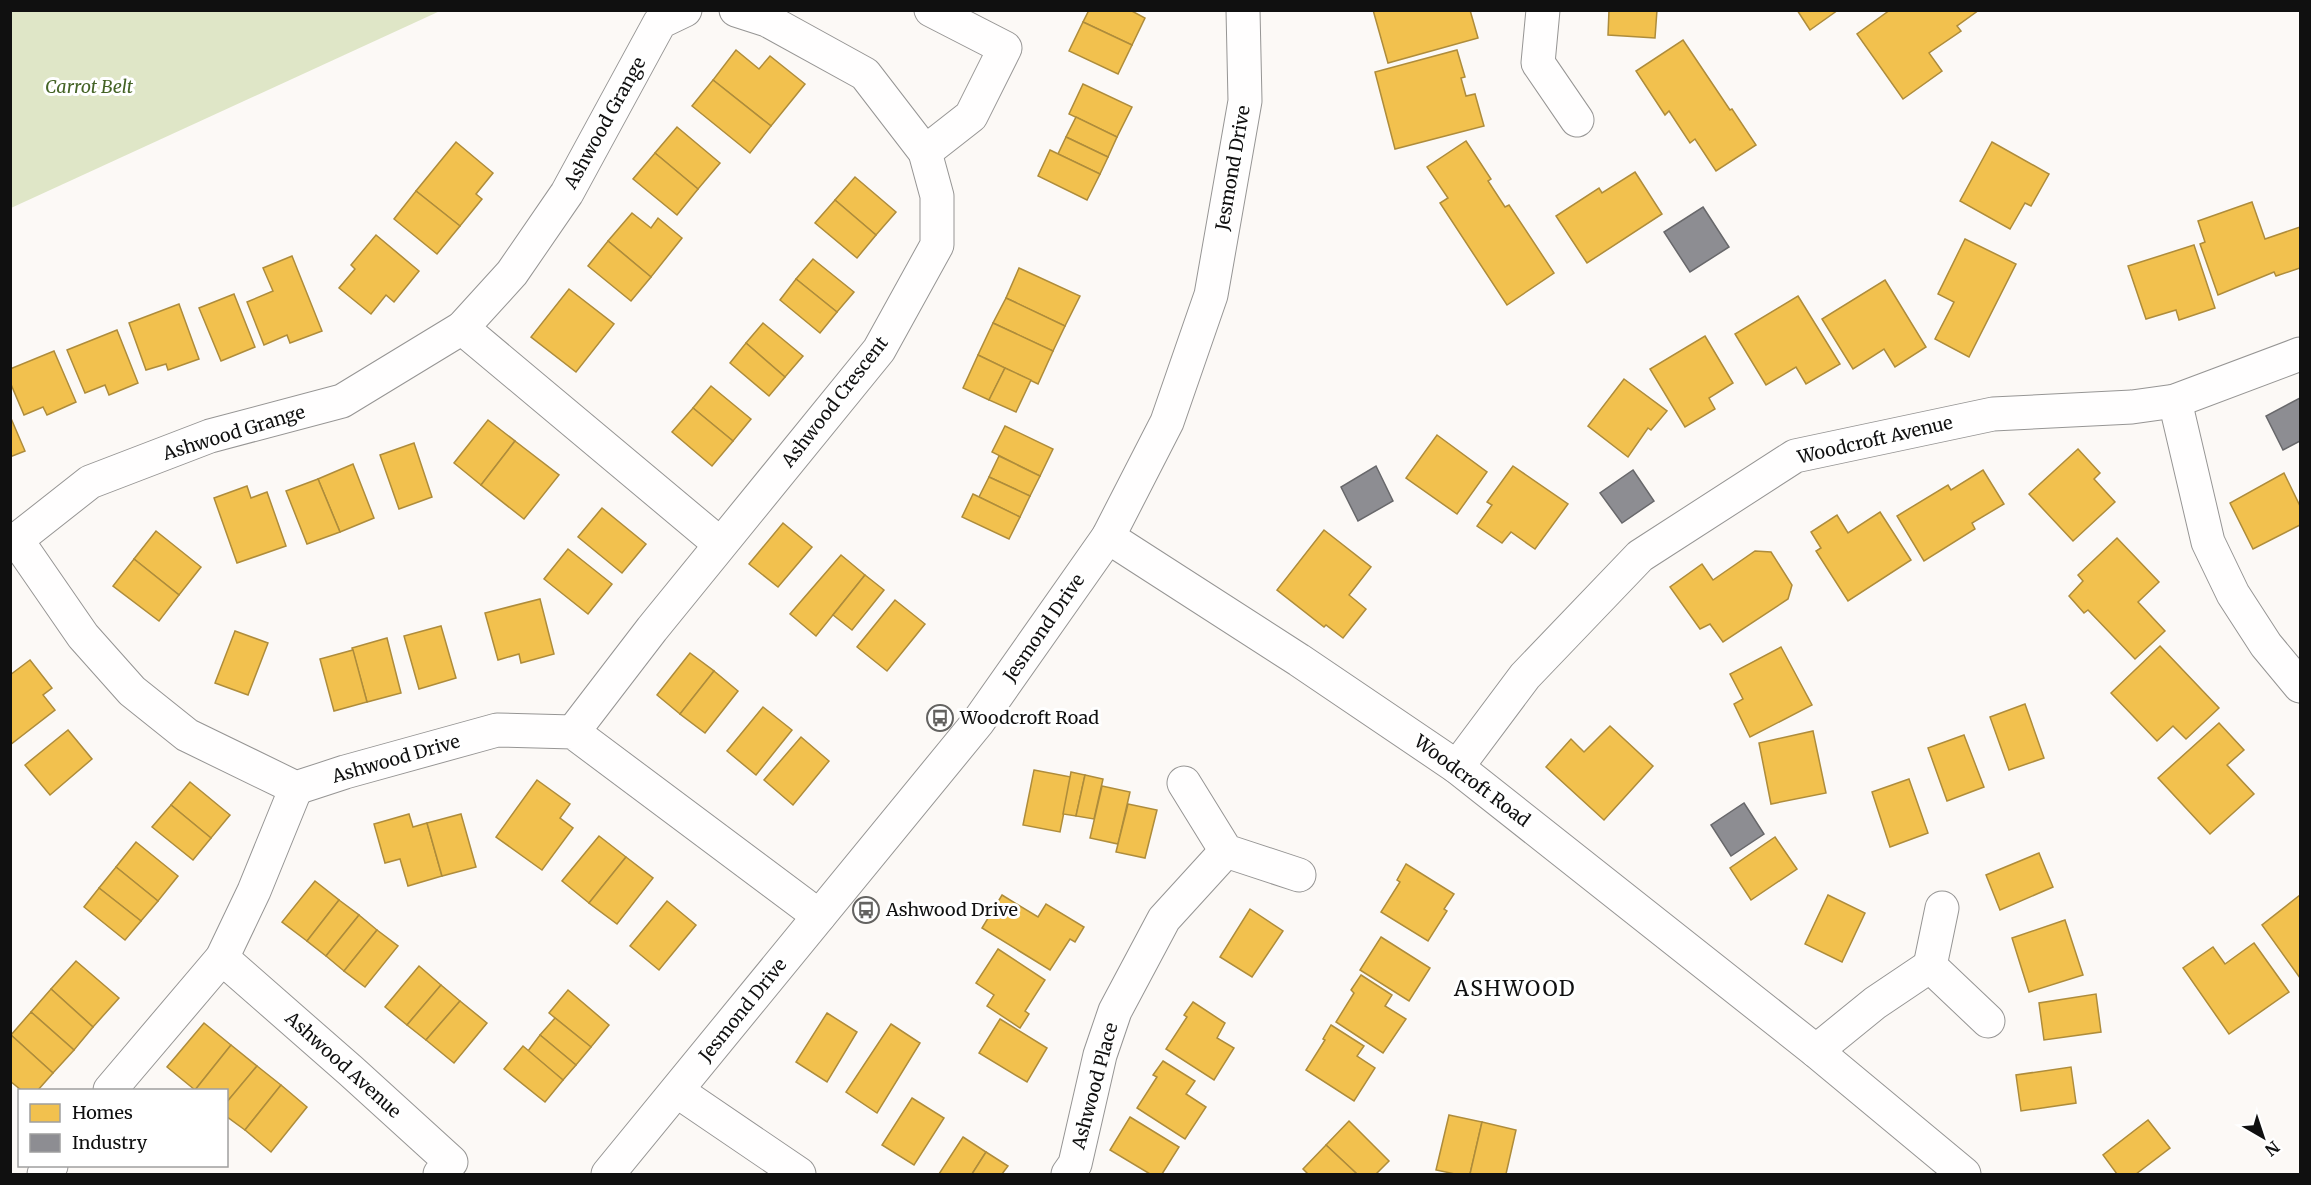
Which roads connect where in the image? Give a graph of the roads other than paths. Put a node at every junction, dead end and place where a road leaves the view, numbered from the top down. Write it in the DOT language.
graph roads {
  1 [pos="685,10"];
  2 [pos="736,10"];
  3 [pos="931,10"];
  4 [pos="1243,10"];
  5 [pos="1543,10"];
  6 [pos="1577,120"];
  7 [pos="926,152"];
  8 [pos="462,328"];
  9 [pos="2301,354"];
  10 [pos="2175,401"];
  11 [pos="1108,537"];
  12 [pos="13,542"];
  13 [pos="720,544"];
  14 [pos="2301,686"];
  15 [pos="573,732"];
  16 [pos="1458,767"];
  17 [pos="1184,783"];
  18 [pos="296,788"];
  19 [pos="1226,851"];
  20 [pos="1299,875"];
  21 [pos="1942,908"];
  22 [pos="819,916"];
  23 [pos="222,958"];
  24 [pos="1930,966"];
  25 [pos="1988,1021"];
  26 [pos="1816,1051"];
  27 [pos="111,1089"];
  28 [pos="677,1091"];
  29 [pos="440,1174"];
  30 [pos="608,1174"];
  31 [pos="799,1174"];
  32 [pos="1068,1174"];
  33 [pos="1964,1174"];
  1 -- 8 [label="street, Ashwood Grange"];
  2 -- 7 [label="street, Ashwood Crescent"];
  3 -- 7 [label="street"];
  4 -- 11 [label="street, Jesmond Drive"];
  5 -- 6 [label="street"];
  7 -- 13 [label="street, Ashwood Crescent"];
  8 -- 12 [label="street, Ashwood Grange"];
  8 -- 13 [label="street"];
  9 -- 10 [label="street, Woodcroft Avenue"];
  10 -- 14 [label="street"];
  10 -- 16 [label="street, Woodcroft Avenue"];
  11 -- 16 [label="street, Woodcroft Road"];
  11 -- 22 [label="street, Jesmond Drive"];
  12 -- 18 [label="street"];
  13 -- 15 [label="street, Ashwood Crescent"];
  15 -- 18 [label="street, Ashwood Drive"];
  15 -- 22 [label="street"];
  16 -- 26 [label="street, Woodcroft Road"];
  17 -- 19 [label="street"];
  18 -- 23 [label="street"];
  19 -- 20 [label="street"];
  19 -- 32 [label="street, Ashwood Place"];
  21 -- 24 [label="street"];
  22 -- 28 [label="street, Jesmond Drive"];
  23 -- 27 [label="street"];
  23 -- 29 [label="street, Ashwood Avenue"];
  24 -- 25 [label="street"];
  24 -- 26 [label="street"];
  26 -- 33 [label="street, Woodcroft Road"];
  28 -- 30 [label="street, Jesmond Drive"];
  28 -- 31 [label="street"];
}
